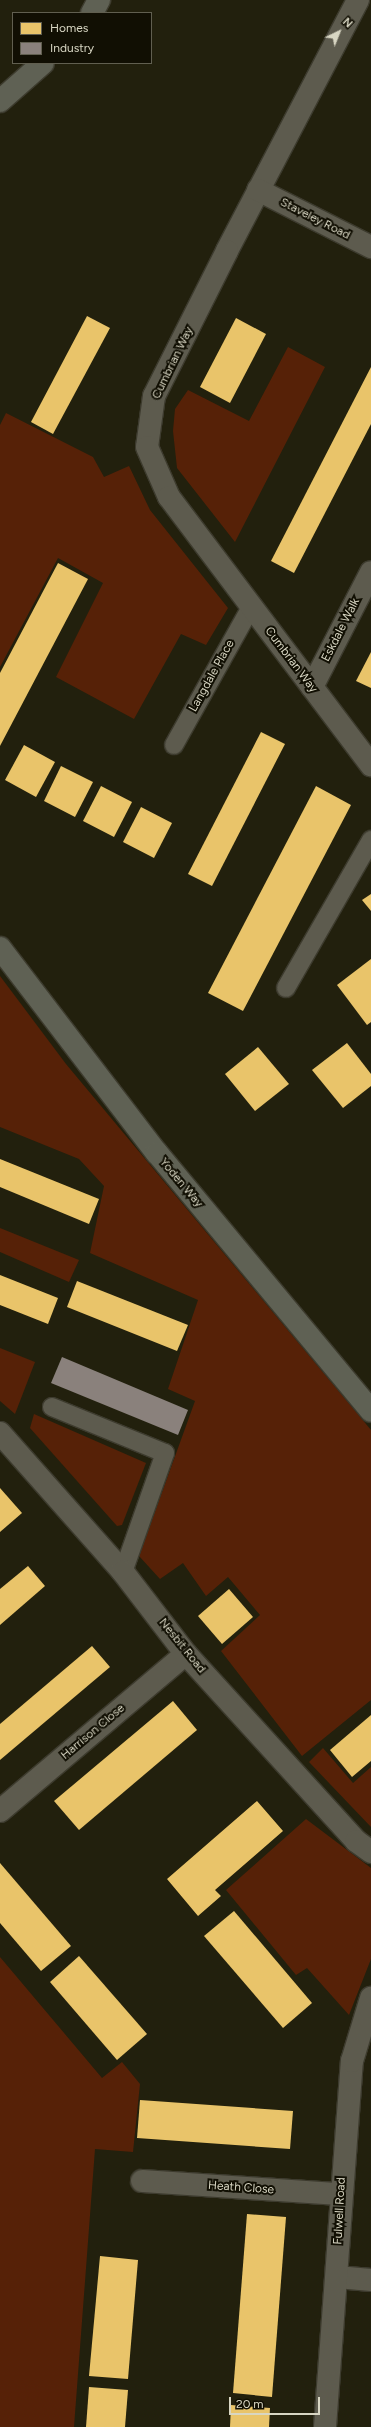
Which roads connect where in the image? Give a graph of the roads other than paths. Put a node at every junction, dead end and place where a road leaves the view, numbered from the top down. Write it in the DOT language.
graph roads {
  1 [pos="99,0"];
  2 [pos="358,0"];
  3 [pos="93,12"];
  4 [pos="42,64"];
  5 [pos="0,101"];
  6 [pos="258,190"];
  7 [pos="371,247"];
  8 [pos="371,572"];
  9 [pos="251,607"];
  10 [pos="312,687"];
  11 [pos="174,745"];
  12 [pos="371,765"];
  13 [pos="371,840"];
  14 [pos="0,948"];
  15 [pos="286,988"];
  16 [pos="52,1407"];
  17 [pos="371,1411"];
  18 [pos="0,1433"];
  19 [pos="123,1572"];
  20 [pos="186,1654"];
  21 [pos="0,1811"];
  22 [pos="371,1852"];
  23 [pos="371,1998"];
  24 [pos="142,2181"];
  25 [pos="340,2194"];
  26 [pos="337,2277"];
  27 [pos="371,2280"];
  28 [pos="325,2427"];
  1 -- 3 [label="main road"];
  2 -- 6 [label="street, Cumbrian Way"];
  4 -- 5 [label="main road"];
  6 -- 7 [label="street, Staveley Road"];
  6 -- 9 [label="street, Cumbrian Way"];
  8 -- 10 [label="street, Eskdale Walk"];
  9 -- 10 [label="street, Cumbrian Way"];
  9 -- 11 [label="lane, Langdale Place"];
  10 -- 12 [label="street, Cumbrian Way"];
  13 -- 15 [label="lane"];
  14 -- 17 [label="main road, Yoden Way"];
  16 -- 19 [label="lane"];
  18 -- 19 [label="street, Nesbit Road"];
  19 -- 20 [label="street, Nesbit Road"];
  20 -- 21 [label="street, Harrison Close"];
  20 -- 22 [label="street, Nesbit Road"];
  23 -- 25 [label="street, Fulwell Road"];
  24 -- 25 [label="street, Heath Close"];
  25 -- 26 [label="street, Fulwell Road"];
  26 -- 27 [label="street"];
  26 -- 28 [label="street, Fulwell Road"];
}
